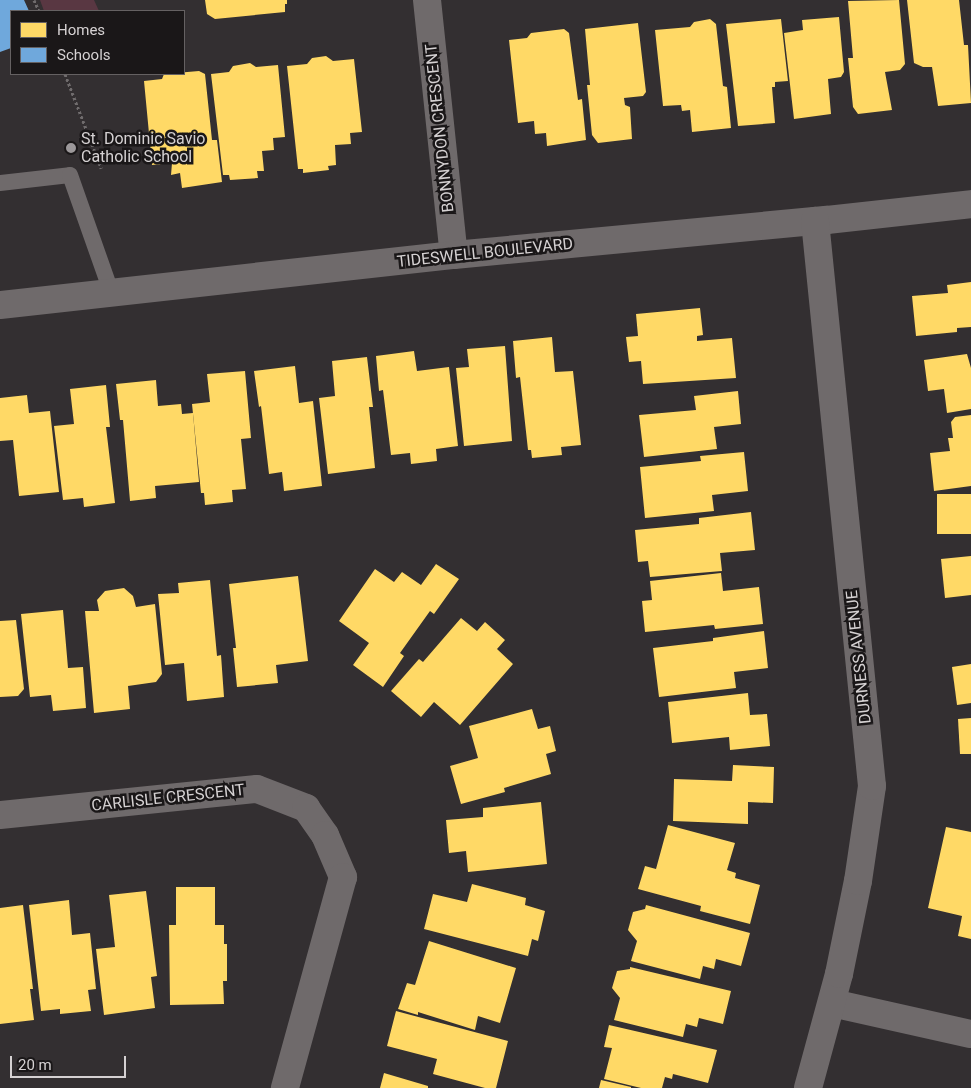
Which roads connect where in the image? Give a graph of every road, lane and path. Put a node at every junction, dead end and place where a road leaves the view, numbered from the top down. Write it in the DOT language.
graph roads {
  1 [pos="427,0"];
  2 [pos="65,75"];
  3 [pos="102,172"];
  4 [pos="0,183"];
  5 [pos="971,204"];
  6 [pos="815,221"];
  7 [pos="454,255"];
  8 [pos="112,294"];
  9 [pos="0,305"];
  10 [pos="0,815"];
  11 [pos="832,1003"];
  12 [pos="971,1034"];
  13 [pos="285,1088"];
  14 [pos="808,1088"];
  1 -- 7 [label="street, BONNYDON CRESCENT"];
  2 -- 3 [label="path"];
  4 -- 8 [label="lane"];
  5 -- 6 [label="street, TIDESWELL BOULEVARD"];
  6 -- 7 [label="street, TIDESWELL BOULEVARD"];
  6 -- 11 [label="street, DURNESS AVENUE"];
  7 -- 8 [label="street, TIDESWELL BOULEVARD"];
  8 -- 9 [label="street, TIDESWELL BOULEVARD"];
  10 -- 13 [label="street, CARLISLE CRESCENT"];
  11 -- 12 [label="street"];
  11 -- 14 [label="street, DURNESS AVENUE"];
}
